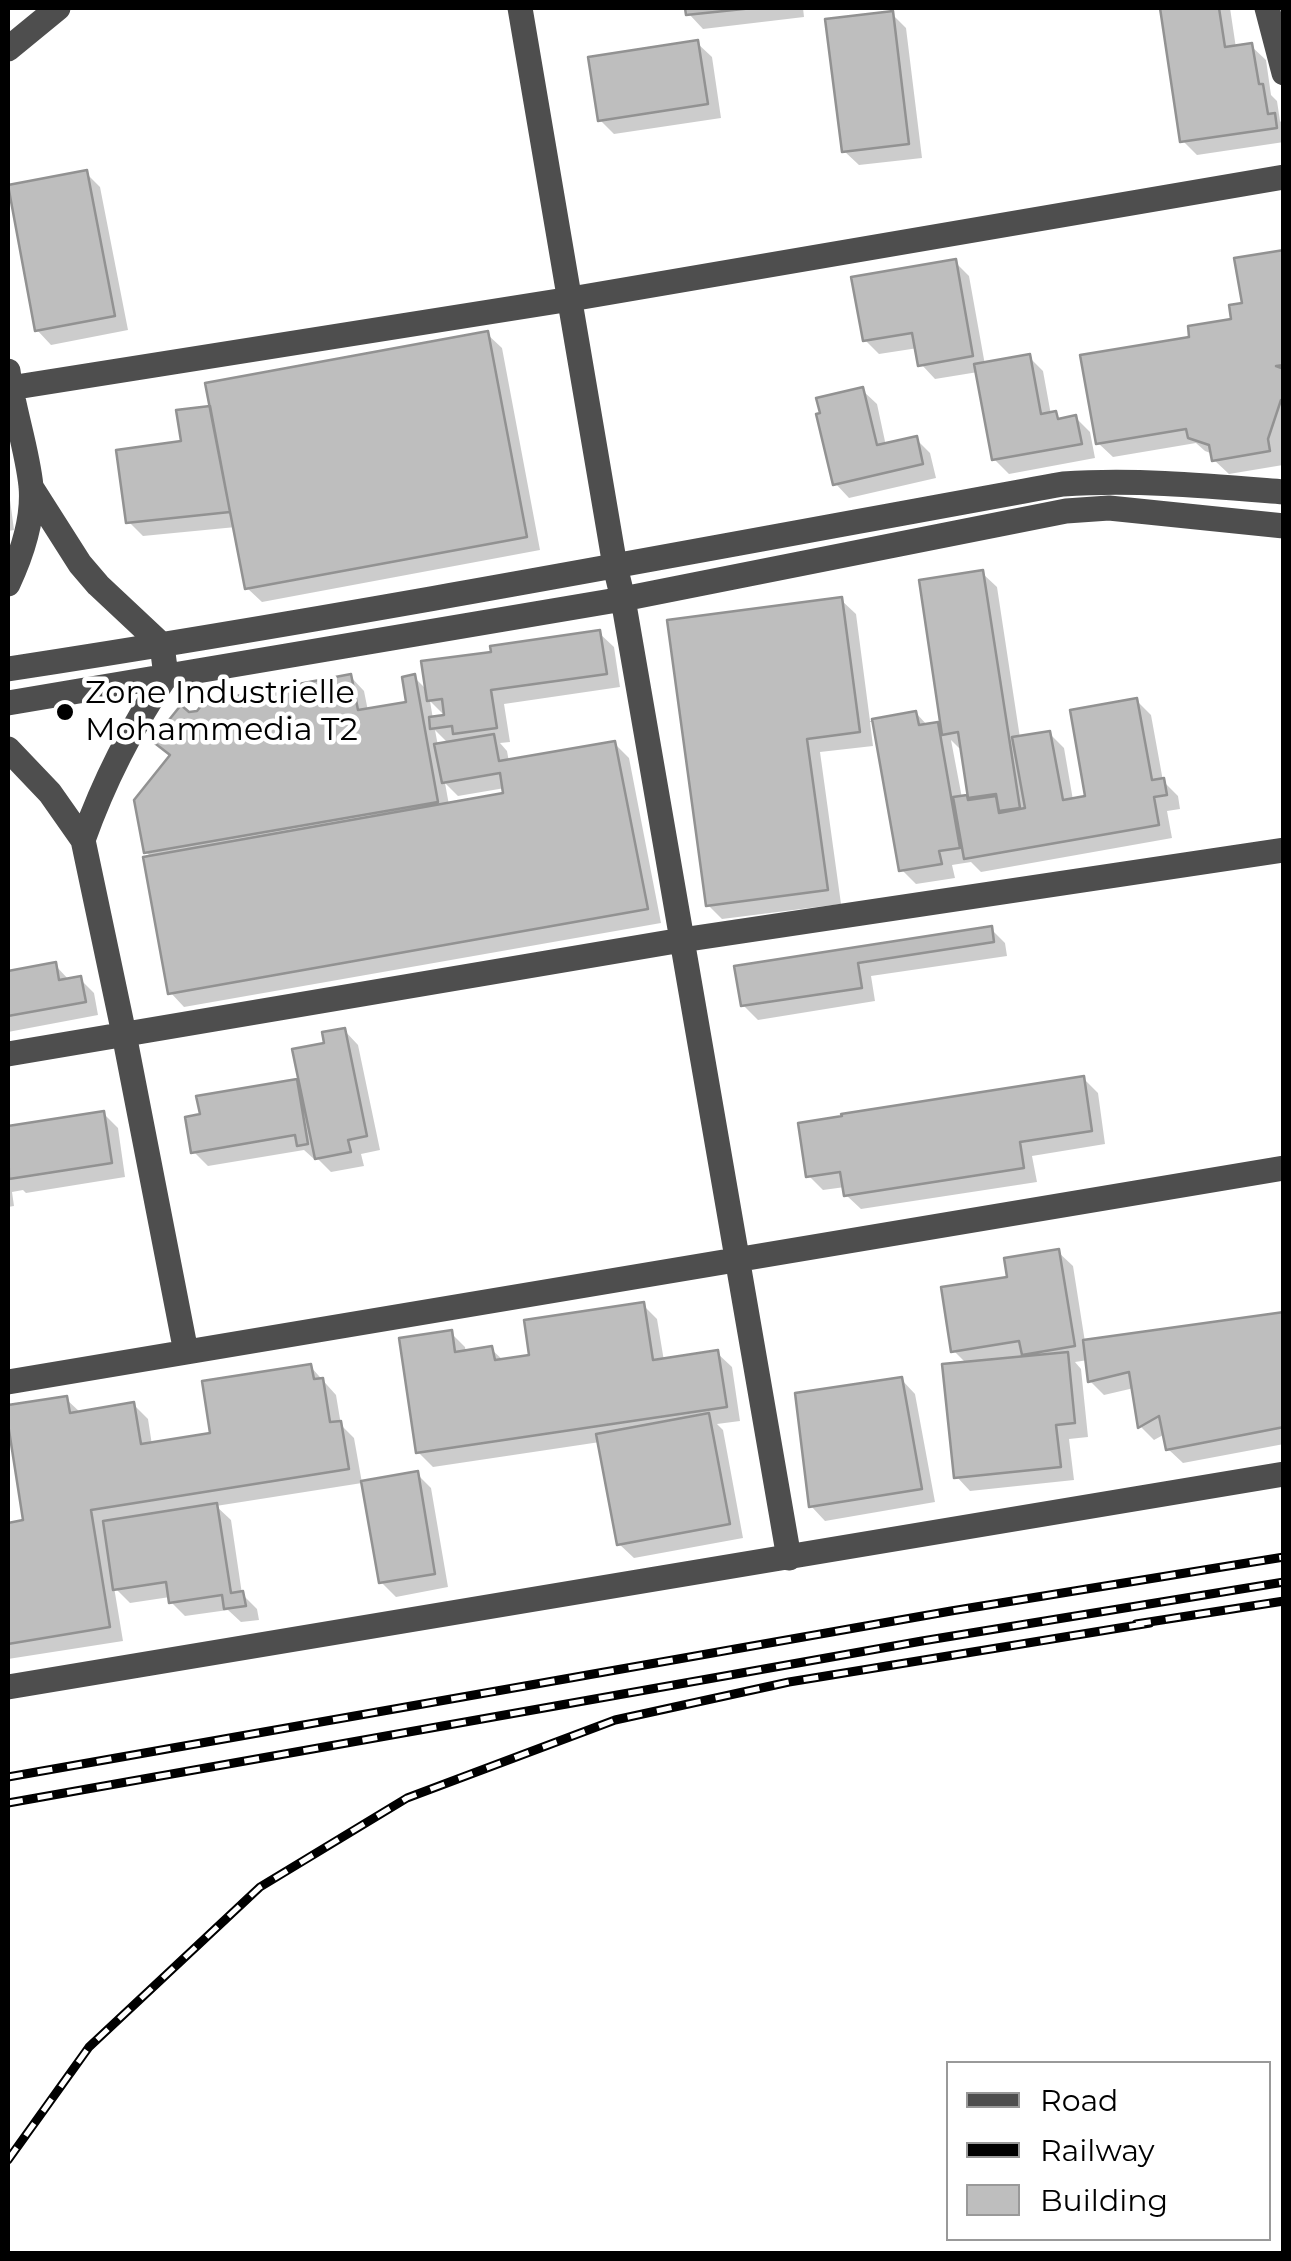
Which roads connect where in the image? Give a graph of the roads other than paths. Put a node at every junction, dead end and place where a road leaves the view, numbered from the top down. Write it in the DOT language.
graph roads {
  1 [pos="58,8"];
  2 [pos="520,8"];
  3 [pos="1268,8"];
  4 [pos="9,50"];
  5 [pos="1284,73"];
  6 [pos="1284,178"];
  7 [pos="571,299"];
  8 [pos="9,380"];
  9 [pos="31,487"];
  10 [pos="1284,492"];
  11 [pos="1284,526"];
  12 [pos="614,566"];
  13 [pos="8,584"];
  14 [pos="623,599"];
  15 [pos="162,645"];
  16 [pos="8,669"];
  17 [pos="166,676"];
  18 [pos="8,703"];
  19 [pos="8,749"];
  20 [pos="83,840"];
  21 [pos="1284,850"];
  22 [pos="682,940"];
  23 [pos="124,1034"];
  24 [pos="8,1054"];
  25 [pos="1284,1168"];
  26 [pos="737,1260"];
  27 [pos="186,1352"];
  28 [pos="8,1382"];
  29 [pos="1284,1474"];
  30 [pos="788,1558"];
  31 [pos="8,1688"];
  1 -- 4 [label="lane"];
  2 -- 7 [label="lane"];
  3 -- 5 [label="lane"];
  6 -- 7 [label="lane"];
  7 -- 8 [label="lane"];
  7 -- 12 [label="lane"];
  8 -- 9 [label="lane"];
  9 -- 13 [label="lane"];
  9 -- 15 [label="lane"];
  10 -- 12 [label="lane"];
  11 -- 14 [label="lane"];
  12 -- 14 [label="lane"];
  12 -- 15 [label="lane"];
  14 -- 17 [label="lane"];
  14 -- 22 [label="lane"];
  15 -- 16 [label="lane"];
  15 -- 17 [label="lane"];
  17 -- 18 [label="lane"];
  17 -- 20 [label="lane"];
  19 -- 20 [label="lane"];
  20 -- 23 [label="lane"];
  21 -- 22 [label="lane"];
  22 -- 23 [label="lane"];
  22 -- 26 [label="lane"];
  23 -- 24 [label="lane"];
  23 -- 27 [label="lane"];
  25 -- 26 [label="lane"];
  26 -- 27 [label="lane"];
  26 -- 30 [label="lane"];
  27 -- 28 [label="lane"];
  29 -- 30 [label="lane"];
  30 -- 31 [label="lane"];
}
